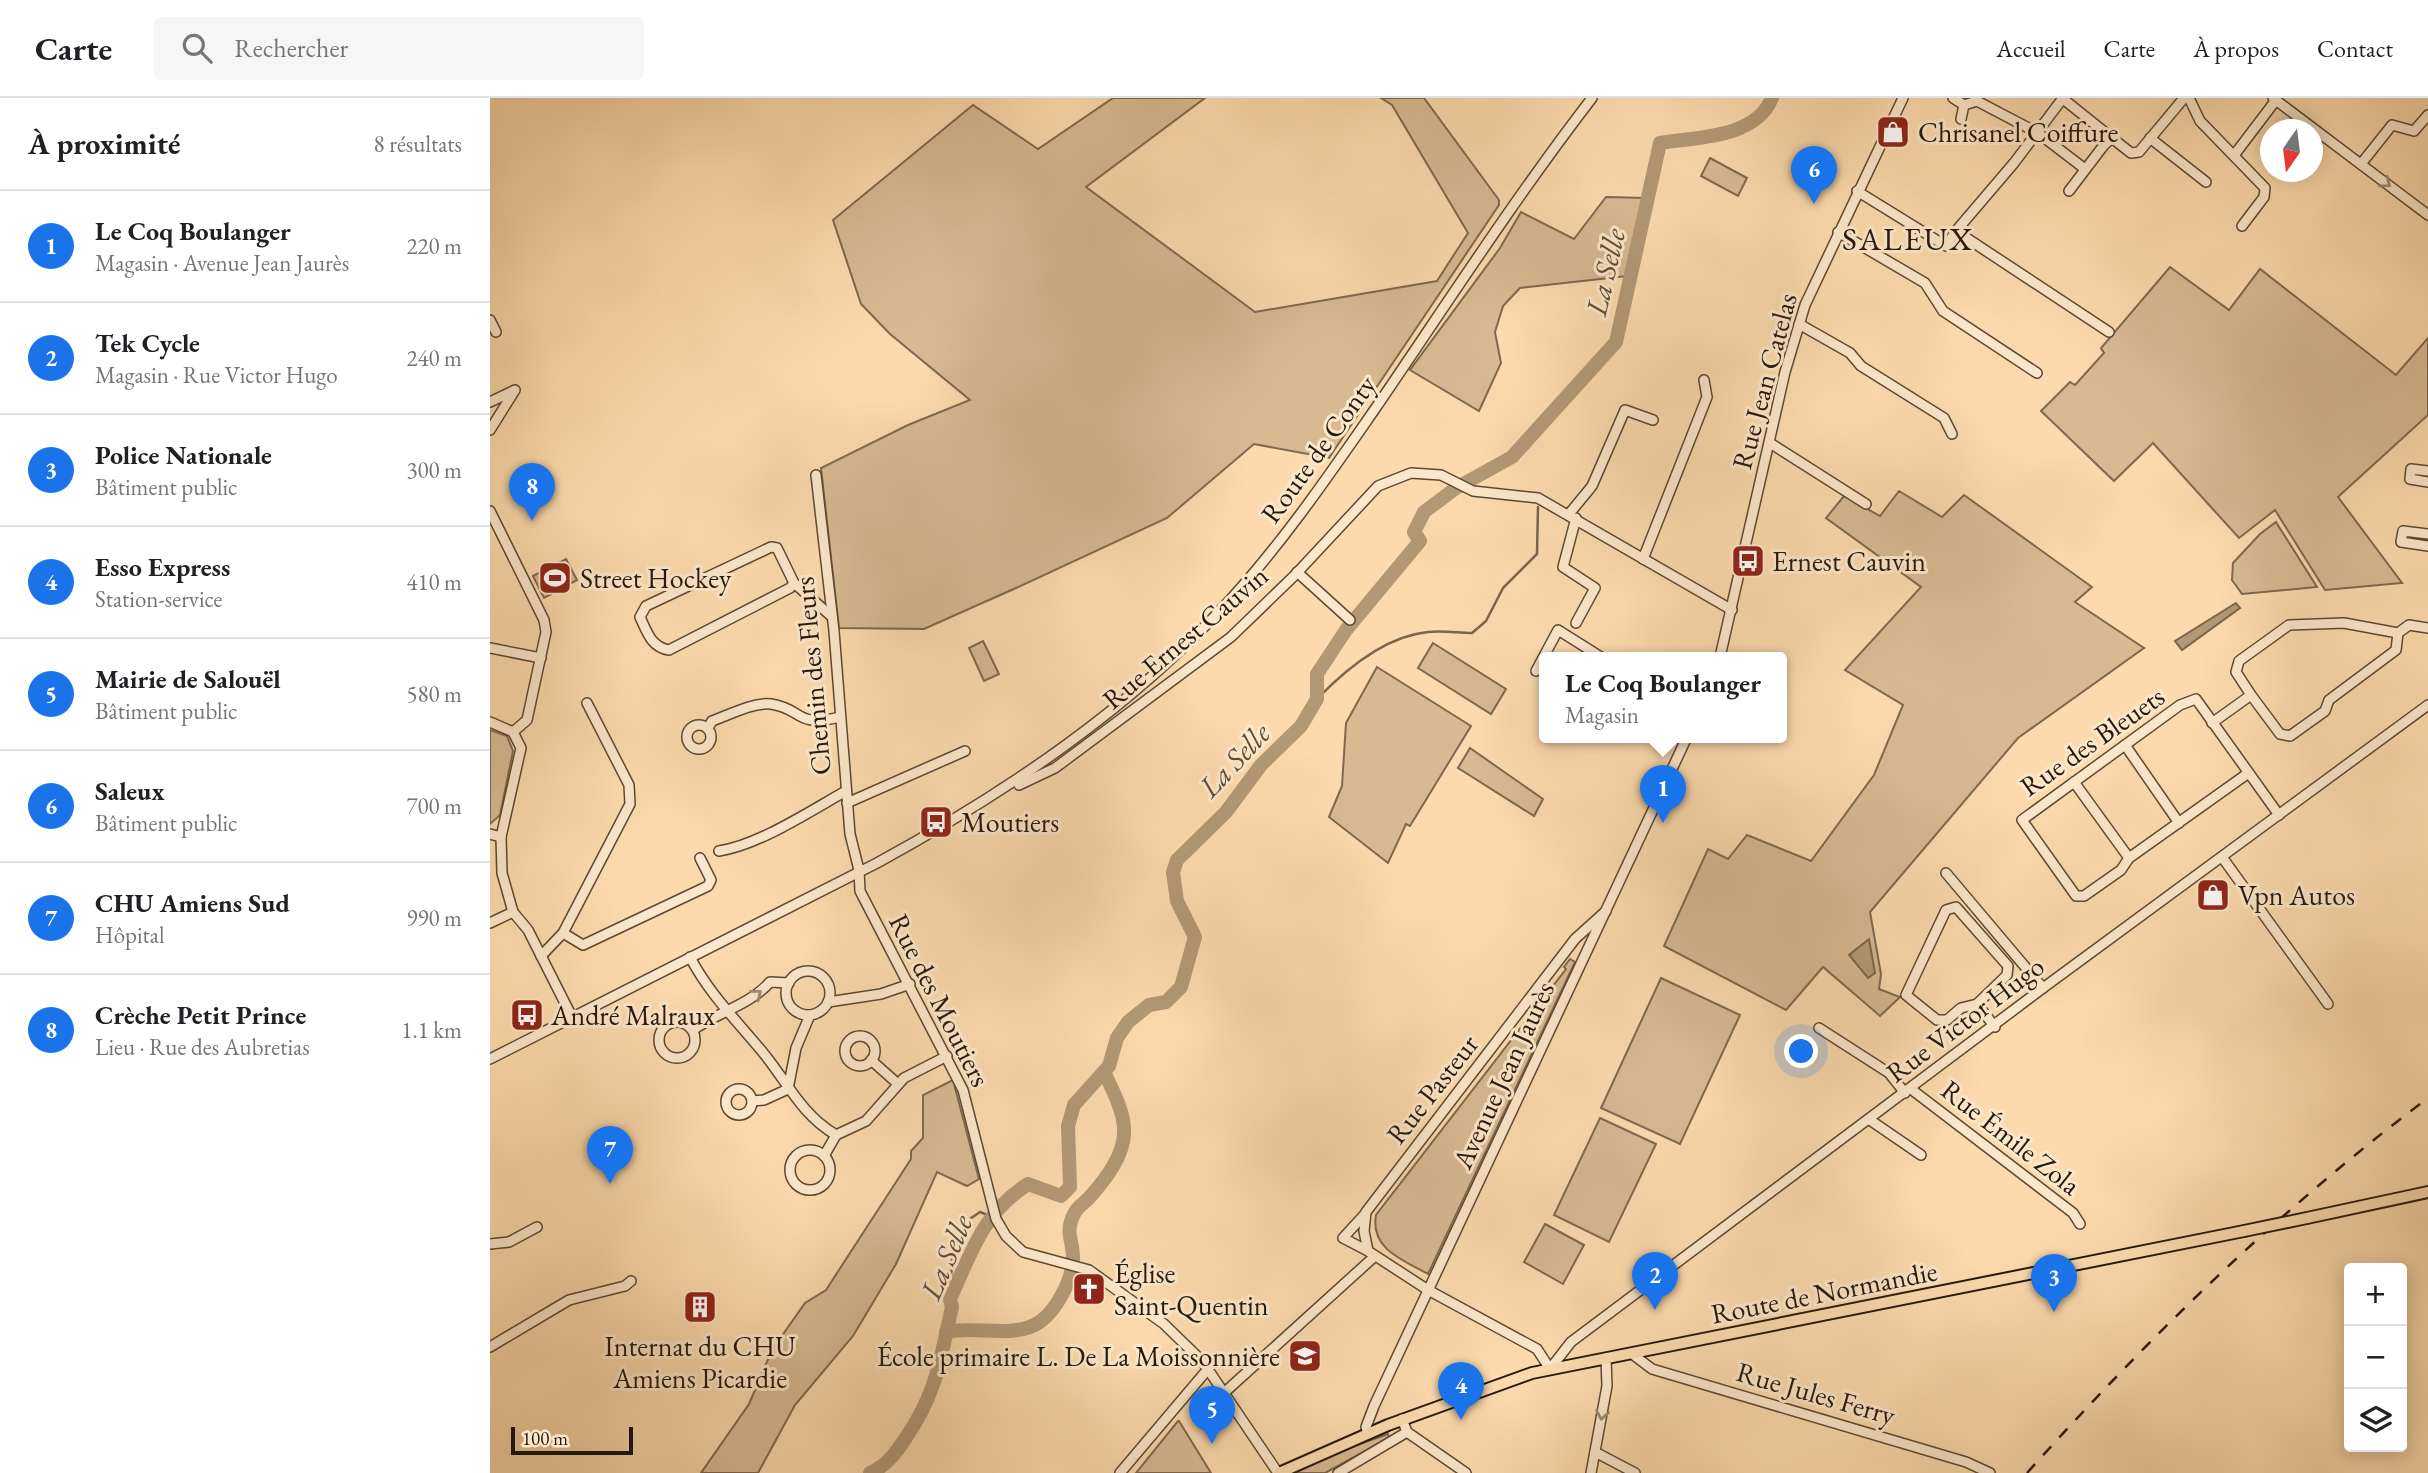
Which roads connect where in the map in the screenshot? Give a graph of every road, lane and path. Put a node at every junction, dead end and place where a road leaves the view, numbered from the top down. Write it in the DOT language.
graph roads {
  1 [pos="1592,98"];
  2 [pos="1903,98"];
  3 [pos="1953,98"];
  4 [pos="2063,98"];
  5 [pos="2184,98"];
  6 [pos="2189,98"];
  7 [pos="2274,99"];
  8 [pos="1964,105"];
  9 [pos="2428,115"];
  10 [pos="1961,119"];
  11 [pos="2038,134"];
  12 [pos="2112,138"];
  13 [pos="2150,138"];
  14 [pos="2235,154"];
  15 [pos="2361,164"];
  16 [pos="2085,170"];
  17 [pos="2206,182"];
  18 [pos="1857,191"];
  19 [pos="2068,191"];
  20 [pos="2428,215"];
  21 [pos="2242,226"];
  22 [pos="1956,231"];
  23 [pos="1838,232"];
  24 [pos="490,320"];
  25 [pos="1799,324"];
  26 [pos="496,332"];
  27 [pos="2109,332"];
  28 [pos="2036,373"];
  29 [pos="1704,380"];
  30 [pos="490,402"];
  31 [pos="1653,420"];
  32 [pos="490,430"];
  33 [pos="1952,434"];
  34 [pos="1770,443"];
  35 [pos="2428,471"];
  36 [pos="816,475"];
  37 [pos="2428,482"];
  38 [pos="1866,505"];
  39 [pos="490,511"];
  40 [pos="1572,516"];
  41 [pos="500,532"];
  42 [pos="2428,534"];
  43 [pos="490,537"];
  44 [pos="2428,546"];
  45 [pos="1643,559"];
  46 [pos="1297,572"];
  47 [pos="794,583"];
  48 [pos="1732,610"];
  49 [pos="832,617"];
  50 [pos="1350,620"];
  51 [pos="1576,623"];
  52 [pos="2428,628"];
  53 [pos="2398,633"];
  54 [pos="490,648"];
  55 [pos="1546,652"];
  56 [pos="1593,652"];
  57 [pos="1721,652"];
  58 [pos="541,657"];
  59 [pos="1539,666"];
  60 [pos="1536,671"];
  61 [pos="2251,695"];
  62 [pos="587,703"];
  63 [pos="2428,705"];
  64 [pos="840,717"];
  65 [pos="490,722"];
  66 [pos="2212,723"];
  67 [pos="708,728"];
  68 [pos="513,732"];
  69 [pos="1684,743"];
  70 [pos="2125,744"];
  71 [pos="965,751"];
  72 [pos="2247,774"];
  73 [pos="1028,778"];
  74 [pos="2074,782"];
  75 [pos="846,791"];
  76 [pos="847,803"];
  77 [pos="2279,815"];
  78 [pos="2179,823"];
  79 [pos="490,834"];
  80 [pos="501,837"];
  81 [pos="719,851"];
  82 [pos="2222,857"];
  83 [pos="700,858"];
  84 [pos="2129,858"];
  85 [pos="859,870"];
  86 [pos="1946,873"];
  87 [pos="1606,911"];
  88 [pos="513,912"];
  89 [pos="490,923"];
  90 [pos="563,933"];
  91 [pos="1568,951"];
  92 [pos="541,956"];
  93 [pos="690,957"];
  94 [pos="1582,960"];
  95 [pos="789,983"];
  96 [pos="910,984"];
  97 [pos="2043,988"];
  98 [pos="828,1002"];
  99 [pos="1977,1004"];
  100 [pos="2328,1004"];
  101 [pos="725,1009"];
  102 [pos="810,1015"];
  103 [pos="572,1017"];
  104 [pos="1995,1027"];
  105 [pos="1819,1028"];
  106 [pos="693,1030"];
  107 [pos="947,1056"];
  108 [pos="490,1059"];
  109 [pos="871,1060"];
  110 [pos="898,1084"];
  111 [pos="788,1090"];
  112 [pos="1908,1091"];
  113 [pos="752,1101"];
  114 [pos="1870,1120"];
  115 [pos="836,1135"];
  116 [pos="1921,1155"];
  117 [pos="824,1156"];
  118 [pos="2428,1192"];
  119 [pos="1366,1212"];
  120 [pos="2080,1224"];
  121 [pos="537,1227"];
  122 [pos="490,1244"];
  123 [pos="1372,1254"];
  124 [pos="631,1281"];
  125 [pos="1428,1290"];
  126 [pos="490,1347"];
  127 [pos="1631,1353"];
  128 [pos="1606,1358"];
  129 [pos="1208,1369"];
  130 [pos="1550,1369"];
  131 [pos="1226,1392"];
  132 [pos="1374,1406"];
  133 [pos="1402,1419"];
  134 [pos="1379,1429"];
  135 [pos="1407,1432"];
  136 [pos="1368,1434"];
  137 [pos="1595,1452"];
  138 [pos="1120,1473"];
  139 [pos="1278,1473"];
  140 [pos="1338,1473"];
  141 [pos="1466,1473"];
  142 [pos="1591,1473"];
  143 [pos="1635,1473"];
  144 [pos="1990,1473"];
  1 -- 73 [label="street, Route de Conty"];
  2 -- 18 [label="street, Rue Jean Catelas"];
  3 -- 8 [label="street"];
  4 -- 11 [label="street"];
  4 -- 12 [label="street"];
  5 -- 13 [label="street"];
  6 -- 14 [label="street"];
  7 -- 14 [label="street"];
  7 -- 15 [label="street"];
  8 -- 10 [label="street"];
  8 -- 11 [label="street"];
  9 -- 15 [label="street"];
  11 -- 16 [label="street"];
  11 -- 22 [label="street"];
  12 -- 13 [label="street"];
  12 -- 16 [label="street"];
  13 -- 17 [label="street"];
  14 -- 21 [label="street"];
  15 -- 20 [label="street, one-way"];
  16 -- 19 [label="street"];
  18 -- 22 [label="street"];
  18 -- 23 [label="street, Rue Jean Catelas"];
  22 -- 27 [label="street"];
  23 -- 25 [label="street, Rue Jean Catelas"];
  23 -- 28 [label="street"];
  24 -- 26 [label="street"];
  25 -- 33 [label="street"];
  25 -- 34 [label="street, Rue Jean Catelas"];
  29 -- 45 [label="street"];
  30 -- 32 [label="street"];
  31 -- 40 [label="street"];
  34 -- 38 [label="street"];
  34 -- 48 [label="street, Rue Jean Catelas"];
  35 -- 37 [label="street"];
  36 -- 49 [label="street, Chemin des Fleurs"];
  39 -- 41 [label="street"];
  40 -- 45 [label="street, Rue Ernest Cauvin"];
  40 -- 46 [label="street, Rue Ernest Cauvin"];
  40 -- 51 [label="street"];
  41 -- 43 [label="street"];
  41 -- 58 [label="street"];
  42 -- 44 [label="street"];
  45 -- 48 [label="street, Rue Ernest Cauvin"];
  46 -- 50 [label="street"];
  46 -- 73 [label="street, Rue Ernest Cauvin"];
  47 -- 47 [label="street"];
  47 -- 49 [label="street"];
  48 -- 57 [label="street"];
  49 -- 64 [label="street, Chemin des Fleurs"];
  52 -- 53 [label="street"];
  53 -- 61 [label="street"];
  53 -- 61 [label="street"];
  54 -- 58 [label="street"];
  55 -- 56 [label="street"];
  58 -- 68 [label="street"];
  59 -- 60 [label="street"];
  61 -- 66 [label="street"];
  62 -- 90 [label="street"];
  63 -- 77 [label="street, Rue Victor Hugo"];
  64 -- 67 [label="street"];
  64 -- 75 [label="street, Chemin des Fleurs"];
  65 -- 68 [label="street"];
  66 -- 70 [label="street, Rue des Bleuets"];
  66 -- 72 [label="street, Rue des Bleuets"];
  68 -- 80 [label="street"];
  69 -- 87 [label="street, Avenue Jean Jaurès"];
  70 -- 74 [label="street, Rue des Bleuets"];
  70 -- 78 [label="street"];
  71 -- 76 [label="street"];
  72 -- 77 [label="street, Rue des Bleuets"];
  72 -- 78 [label="street, Rue des Bleuets"];
  73 -- 85 [label="street"];
  74 -- 84 [label="street"];
  74 -- 84 [label="street, Rue des Bleuets"];
  75 -- 76 [label="street, Chemin des Fleurs"];
  75 -- 81 [label="street"];
  76 -- 85 [label="street, Chemin des Fleurs"];
  77 -- 82 [label="street, Rue Victor Hugo"];
  78 -- 84 [label="street, Rue des Bleuets"];
  79 -- 80 [label="street"];
  80 -- 88 [label="street"];
  82 -- 97 [label="street, Rue Victor Hugo"];
  82 -- 100 [label="street"];
  83 -- 90 [label="street"];
  85 -- 93 [label="street"];
  85 -- 96 [label="street, Rue des Moutiers"];
  86 -- 97 [label="street"];
  87 -- 91 [label="street, Rue Pasteur"];
  87 -- 94 [label="street, Avenue Jean Jaurès"];
  88 -- 89 [label="street"];
  88 -- 92 [label="street"];
  90 -- 92 [label="street"];
  91 -- 94 [label="street"];
  91 -- 119 [label="street, Rue Pasteur"];
  92 -- 103 [label="street"];
  93 -- 101 [label="street"];
  93 -- 103 [label="street"];
  94 -- 125 [label="street, Avenue Jean Jaurès"];
  95 -- 98 [label="street"];
  101 -- 95 [label="street, one-way"];
  95 -- 102 [label="street"];
  96 -- 98 [label="street"];
  96 -- 107 [label="street, Rue des Moutiers"];
  97 -- 104 [label="street, Rue Victor Hugo"];
  98 -- 102 [label="street"];
  99 -- 99 [label="street"];
  99 -- 104 [label="street"];
  101 -- 106 [label="street"];
  101 -- 111 [label="street"];
  102 -- 111 [label="street"];
  103 -- 108 [label="street"];
  104 -- 112 [label="street, Rue Victor Hugo"];
  105 -- 112 [label="street, Rue Émile Zola"];
  106 -- 106 [label="street"];
  107 -- 110 [label="street"];
  107 -- 129 [label="street, Rue des Moutiers"];
  109 -- 110 [label="street"];
  110 -- 115 [label="street"];
  111 -- 113 [label="street"];
  111 -- 115 [label="street"];
  112 -- 114 [label="street, Rue Victor Hugo"];
  112 -- 120 [label="street, Rue Émile Zola"];
  114 -- 116 [label="street"];
  114 -- 130 [label="street, Rue Victor Hugo"];
  115 -- 117 [label="street"];
  117 -- 117 [label="street"];
  118 -- 127 [label="main road, Route de Normandie, bridge"];
  119 -- 123 [label="street"];
  119 -- 123 [label="street, Rue Pasteur"];
  121 -- 122 [label="street"];
  123 -- 125 [label="street"];
  123 -- 131 [label="street"];
  124 -- 126 [label="street"];
  125 -- 130 [label="street"];
  125 -- 132 [label="street, Avenue Jean Jaurès"];
  127 -- 128 [label="main road, Route de Normandie"];
  127 -- 144 [label="street, Rue Jules Ferry"];
  128 -- 130 [label="main road, Route de Normandie"];
  128 -- 137 [label="street, one-way"];
  129 -- 131 [label="street, Rue des Moutiers"];
  129 -- 138 [label="street"];
  130 -- 133 [label="main road, Route de Normandie"];
  131 -- 139 [label="street, Rue des Moutiers"];
  132 -- 134 [label="street"];
  132 -- 136 [label="street, Avenue Jean Jaurès"];
  133 -- 134 [label="main road, Route de Normandie"];
  133 -- 135 [label="street"];
  134 -- 136 [label="main road, Route de Normandie"];
  135 -- 140 [label="street"];
  135 -- 141 [label="street"];
  136 -- 139 [label="main road, Route de Normandie"];
  137 -- 142 [label="street"];
  137 -- 143 [label="street"];
}
